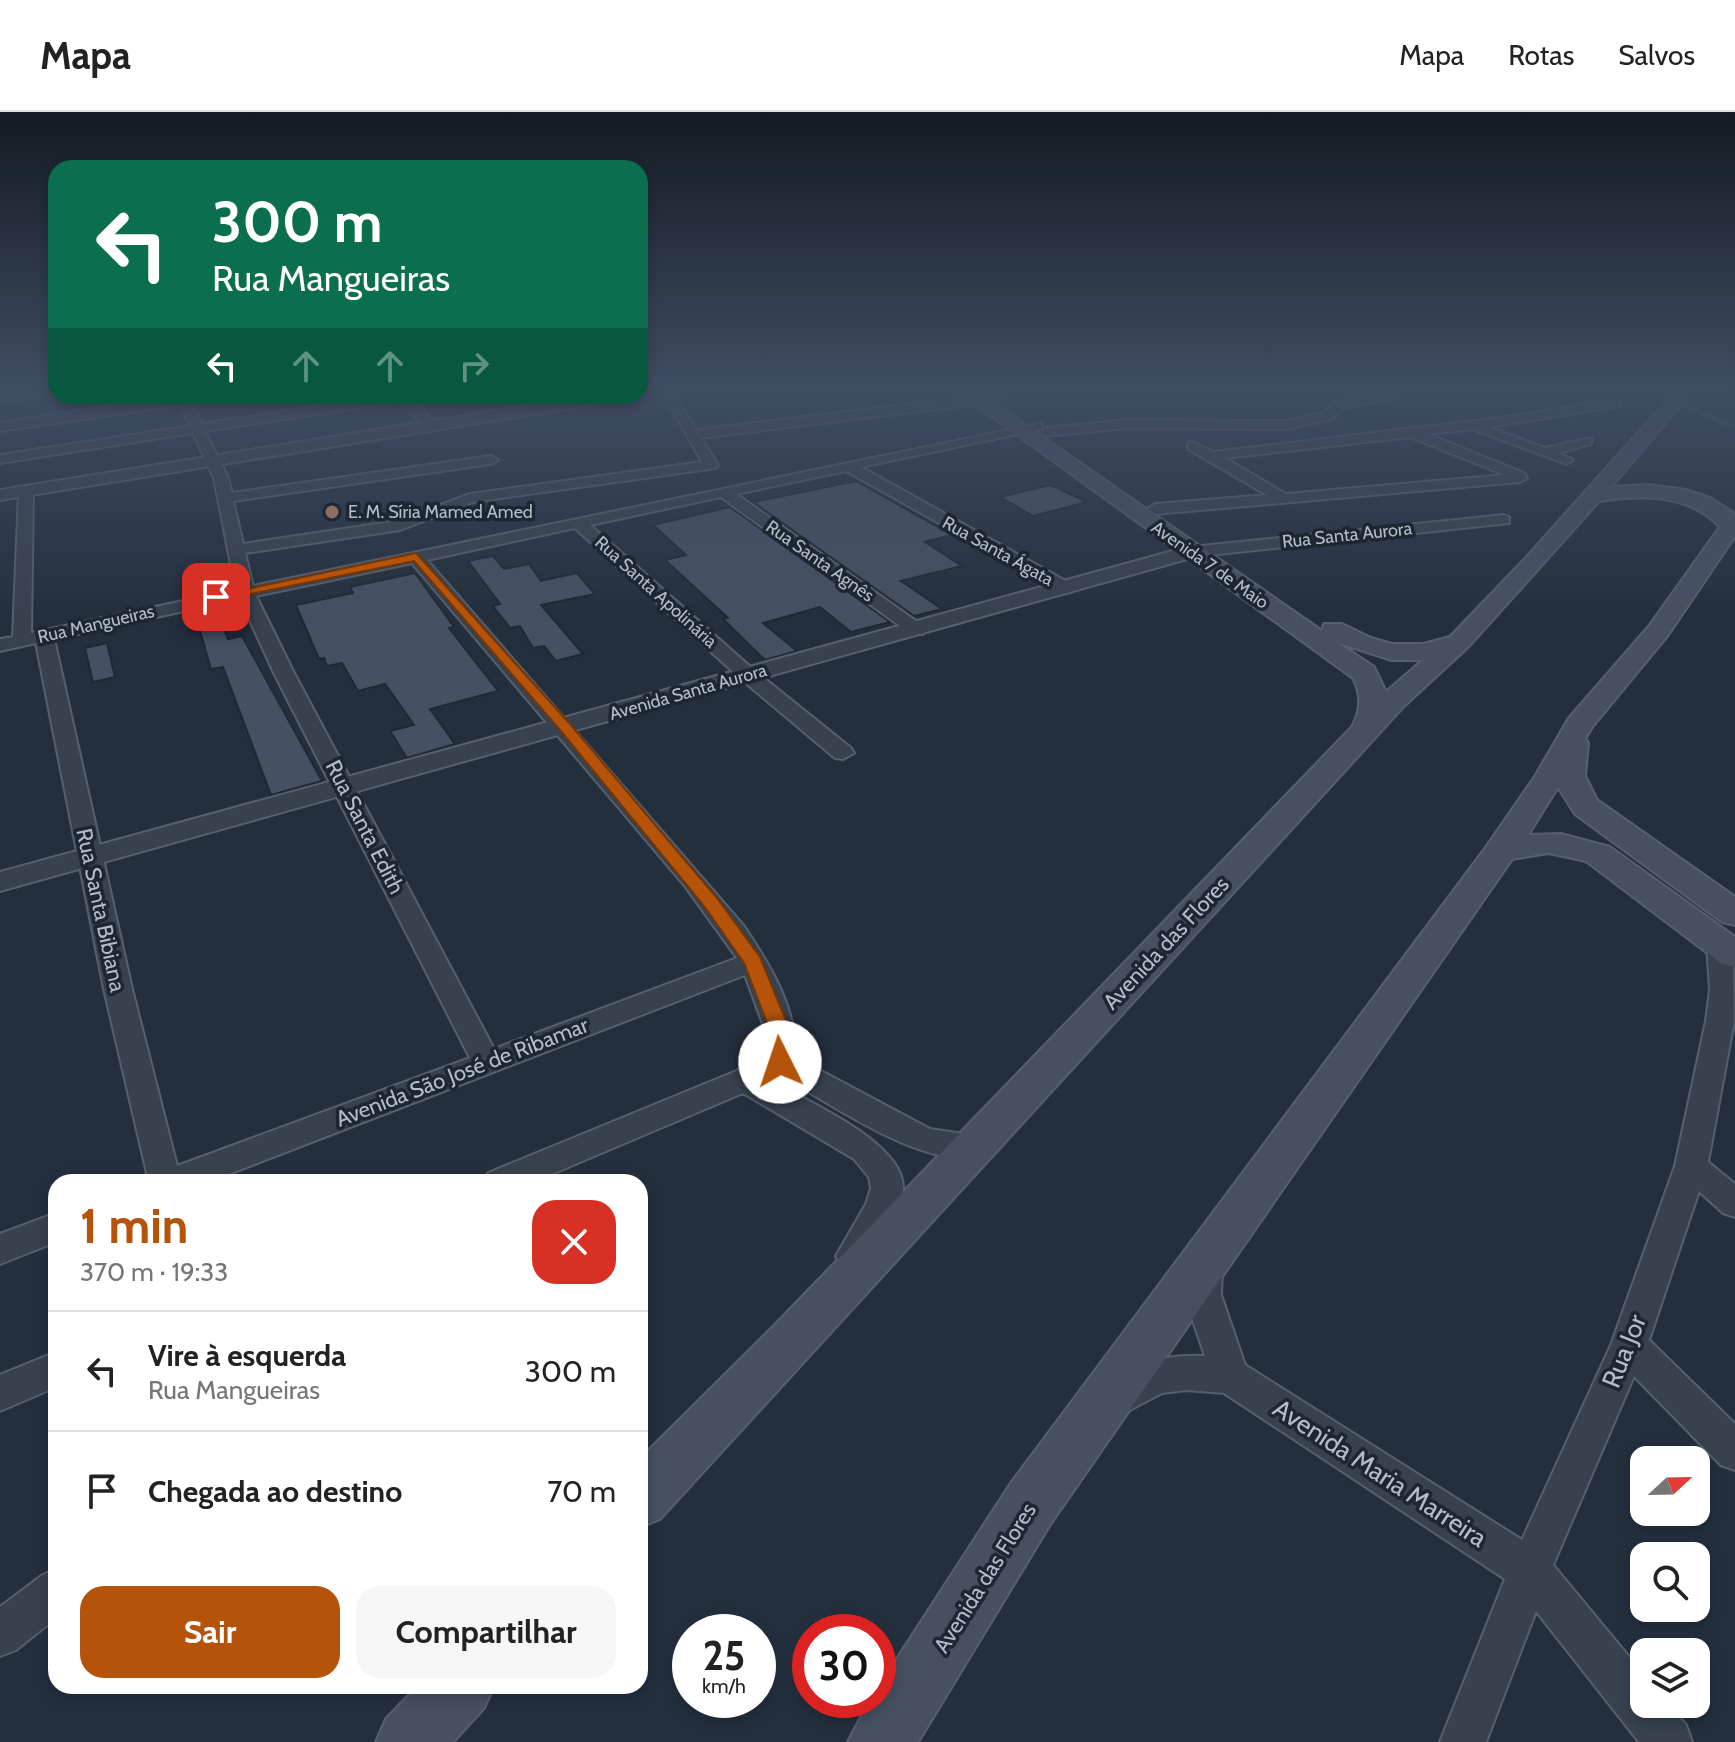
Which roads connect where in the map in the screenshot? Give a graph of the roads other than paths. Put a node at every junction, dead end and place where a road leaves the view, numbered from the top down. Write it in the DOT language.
graph roads {
  1 [pos="202,462"];
  2 [pos="216,462"];
  3 [pos="477,462"];
  4 [pos="709,462"];
  5 [pos="868,462"];
  6 [pos="1080,462"];
  7 [pos="1084,462"];
  8 [pos="1221,462"];
  9 [pos="1485,462"];
  10 [pos="1622,462"];
  11 [pos="1286,463"];
  12 [pos="848,466"];
  13 [pos="1231,468"];
  14 [pos="26,491"];
  15 [pos="723,492"];
  16 [pos="0,495"];
  17 [pos="1593,496"];
  18 [pos="1281,497"];
  19 [pos="225,498"];
  20 [pos="1155,509"];
  21 [pos="1504,520"];
  22 [pos="579,523"];
  23 [pos="1733,523"];
  24 [pos="235,550"];
  25 [pos="1201,550"];
  26 [pos="416,557"];
  27 [pos="1065,588"];
  28 [pos="245,591"];
  29 [pos="917,630"];
  30 [pos="33,638"];
  31 [pos="1460,641"];
  32 [pos="0,645"];
  33 [pos="748,675"];
  34 [pos="1579,724"];
  35 [pos="565,727"];
  36 [pos="1360,739"];
  37 [pos="843,753"];
  38 [pos="346,787"];
  39 [pos="1500,852"];
  40 [pos="89,857"];
  41 [pos="0,882"];
  42 [pos="1730,938"];
  43 [pos="753,962"];
  44 [pos="780,1062"];
  45 [pos="487,1063"];
  46 [pos="745,1080"];
  47 [pos="973,1146"];
  48 [pos="1691,1166"];
  49 [pos="163,1174"];
  50 [pos="193,1174"];
  51 [pos="519,1174"];
  52 [pos="1735,1203"];
  53 [pos="48,1230"];
  54 [pos="0,1249"];
  55 [pos="1206,1261"];
  56 [pos="793,1341"];
  57 [pos="1629,1345"];
  58 [pos="48,1372"];
  59 [pos="1230,1376"];
  60 [pos="0,1393"];
  61 [pos="1097,1414"];
  62 [pos="1735,1451"];
  63 [pos="648,1491"];
  64 [pos="1530,1570"];
  65 [pos="48,1597"];
  66 [pos="0,1634"];
  67 [pos="454,1694"];
  68 [pos="409,1742"];
  69 [pos="881,1742"];
  70 [pos="1463,1742"];
  71 [pos="1669,1742"];
  1 -- 14 [label="street"];
  2 -- 19 [label="street, Rua Santa Edith"];
  3 -- 19 [label="street"];
  4 -- 24 [label="street"];
  5 -- 12 [label="street, Rua Mangueiras"];
  6 -- 25 [label="main road, Avenida 7 de Maio"];
  7 -- 20 [label="main road, Avenida 7 de Maio"];
  8 -- 13 [label="street"];
  9 -- 18 [label="street"];
  10 -- 17 [label="main road, Avenida das Flores"];
  11 -- 13 [label="street"];
  12 -- 15 [label="street, Rua Mangueiras"];
  12 -- 27 [label="street, Rua Santa Ágata"];
  13 -- 18 [label="street"];
  14 -- 16 [label="street"];
  14 -- 30 [label="street, Rua Santa Bibiana"];
  15 -- 22 [label="street, Rua Mangueiras"];
  15 -- 29 [label="street, Rua Santa Agnês"];
  17 -- 23 [label="main road"];
  17 -- 31 [label="main road, Avenida das Flores"];
  18 -- 20 [label="street"];
  19 -- 24 [label="street, Rua Santa Edith"];
  20 -- 25 [label="main road, Avenida 7 de Maio"];
  21 -- 25 [label="street, Rua Santa Aurora"];
  22 -- 26 [label="street, Rua Mangueiras"];
  22 -- 33 [label="street, Rua Santa Apolinária"];
  23 -- 34 [label="main road, Avenida das Flores"];
  24 -- 28 [label="street, Rua Santa Edith"];
  25 -- 27 [label="street, Avenida Santa Aurora"];
  25 -- 31 [label="main road, Avenida 7 de Maio"];
  25 -- 36 [label="main road, Avenida 7 de Maio"];
  26 -- 28 [label="street, Rua Mangueiras"];
  26 -- 35 [label="street"];
  27 -- 29 [label="street, Avenida Santa Aurora"];
  28 -- 30 [label="street, Rua Mangueiras"];
  28 -- 38 [label="street, Rua Santa Edith"];
  29 -- 33 [label="street, Avenida Santa Aurora"];
  30 -- 32 [label="street, Rua Mangueiras"];
  30 -- 40 [label="street, Rua Santa Bibiana"];
  31 -- 36 [label="main road, Avenida das Flores"];
  33 -- 35 [label="street, Avenida Santa Aurora"];
  33 -- 37 [label="street, Rua Santa Apolinária"];
  34 -- 39 [label="main road, Avenida das Flores"];
  34 -- 42 [label="main road"];
  35 -- 38 [label="street, Avenida Santa Aurora"];
  35 -- 43 [label="street"];
  36 -- 47 [label="main road, Avenida das Flores"];
  38 -- 40 [label="street, Avenida Santa Aurora"];
  38 -- 45 [label="street, Rua Santa Edith"];
  39 -- 42 [label="main road"];
  39 -- 55 [label="main road, Avenida das Flores"];
  40 -- 41 [label="street, Avenida Santa Aurora"];
  40 -- 49 [label="street, Rua Santa Bibiana"];
  42 -- 48 [label="street, Rua Jor"];
  43 -- 44 [label="street"];
  43 -- 45 [label="street, Avenida São José de Ribamar"];
  44 -- 46 [label="street"];
  44 -- 47 [label="street"];
  45 -- 50 [label="street, Avenida São José de Ribamar"];
  46 -- 51 [label="street"];
  46 -- 56 [label="street"];
  47 -- 56 [label="main road, Avenida das Flores"];
  48 -- 52 [label="street"];
  48 -- 57 [label="street, Rua Jor"];
  53 -- 54 [label="street"];
  55 -- 59 [label="street"];
  55 -- 61 [label="main road, Avenida das Flores"];
  56 -- 63 [label="main road, Avenida das Flores"];
  57 -- 62 [label="street"];
  57 -- 64 [label="street, Rua Jor"];
  58 -- 60 [label="street"];
  59 -- 61 [label="street, Avenida Maria Marreira"];
  59 -- 64 [label="street, Avenida Maria Marreira"];
  61 -- 69 [label="main road, Avenida das Flores"];
  64 -- 70 [label="street, Rua Jor"];
  64 -- 71 [label="street, Avenida Maria Marreira"];
  65 -- 66 [label="street"];
  67 -- 68 [label="main road"];
}
